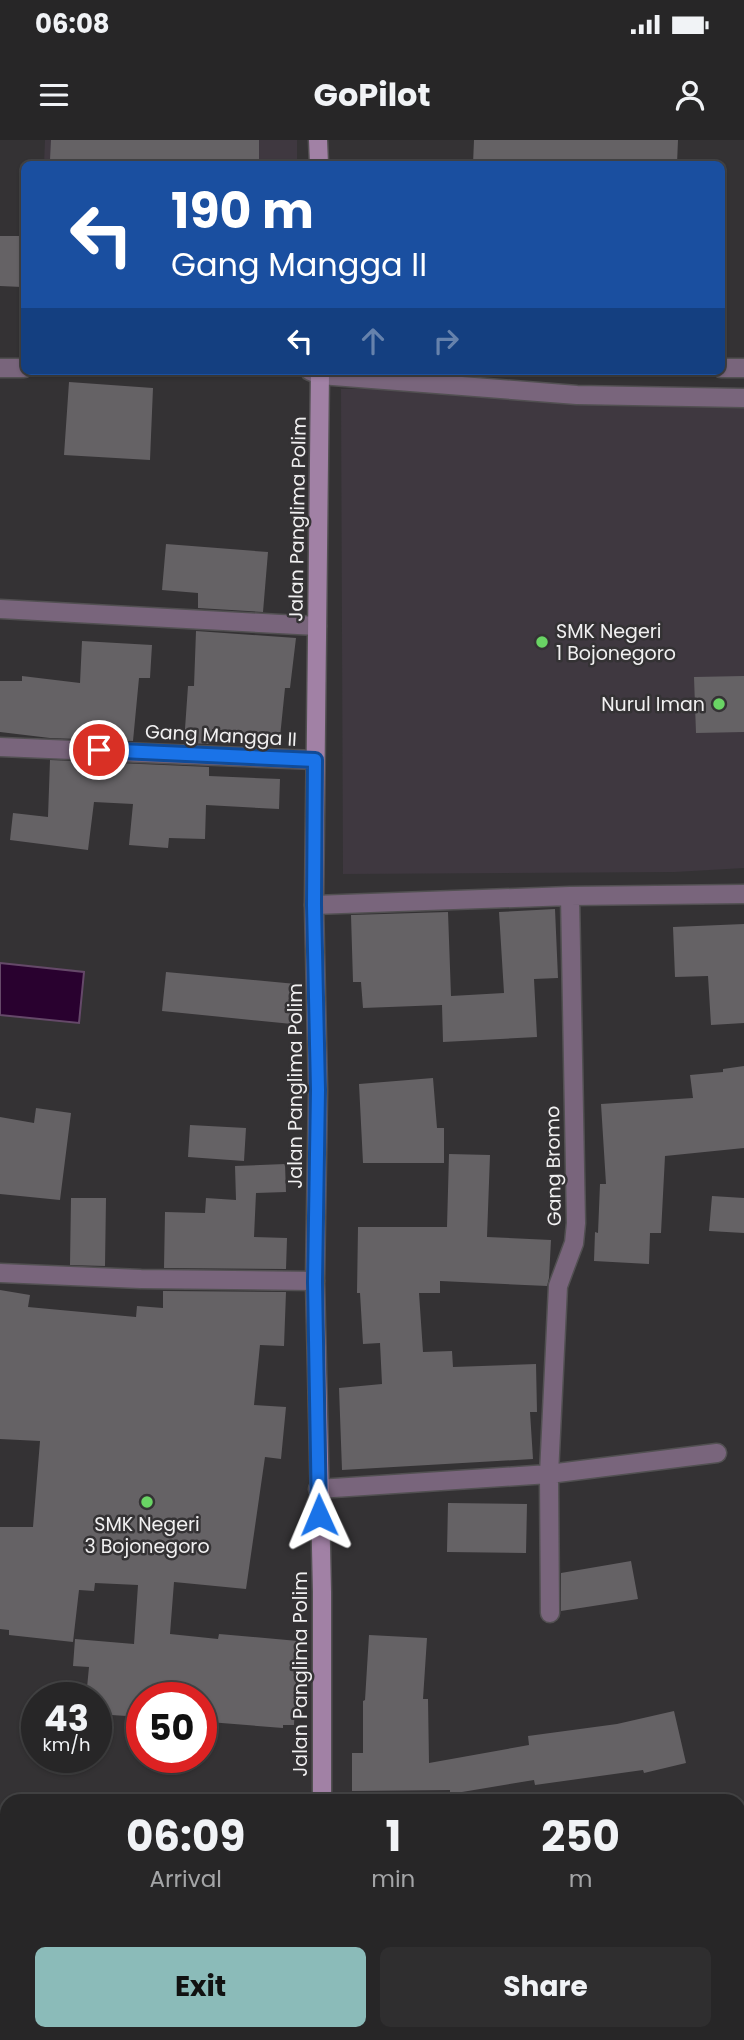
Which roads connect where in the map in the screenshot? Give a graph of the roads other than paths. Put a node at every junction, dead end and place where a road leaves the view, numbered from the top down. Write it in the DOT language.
graph roads {
  1 [pos="318,140"];
  2 [pos="319,161"];
  3 [pos="0,368"];
  4 [pos="21,368"];
  5 [pos="725,368"];
  6 [pos="744,369"];
  7 [pos="316,375"];
  8 [pos="350,375"];
  9 [pos="744,398"];
  10 [pos="0,609"];
  11 [pos="317,626"];
  12 [pos="0,747"];
  13 [pos="315,760"];
  14 [pos="744,894"];
  15 [pos="570,896"];
  16 [pos="314,905"];
  17 [pos="0,1273"];
  18 [pos="315,1282"];
  19 [pos="717,1453"];
  20 [pos="549,1474"];
  21 [pos="318,1489"];
  22 [pos="550,1613"];
  23 [pos="321,1794"];
  1 -- 2 [label="main road"];
  3 -- 4 [label="street"];
  5 -- 6 [label="street"];
  7 -- 11 [label="main road, Jalan Panglima Polim"];
  8 -- 9 [label="street"];
  10 -- 11 [label="street"];
  11 -- 13 [label="main road, Jalan Panglima Polim"];
  12 -- 13 [label="street, Gang Mangga II"];
  13 -- 16 [label="main road, Jalan Panglima Polim"];
  14 -- 15 [label="street"];
  15 -- 16 [label="street"];
  15 -- 20 [label="street, Gang Bromo"];
  16 -- 18 [label="main road, Jalan Panglima Polim"];
  17 -- 18 [label="street"];
  18 -- 21 [label="main road, Jalan Panglima Polim"];
  19 -- 20 [label="street"];
  20 -- 21 [label="street"];
  20 -- 22 [label="street, Gang Bromo"];
  21 -- 23 [label="main road, Jalan Panglima Polim"];
}
